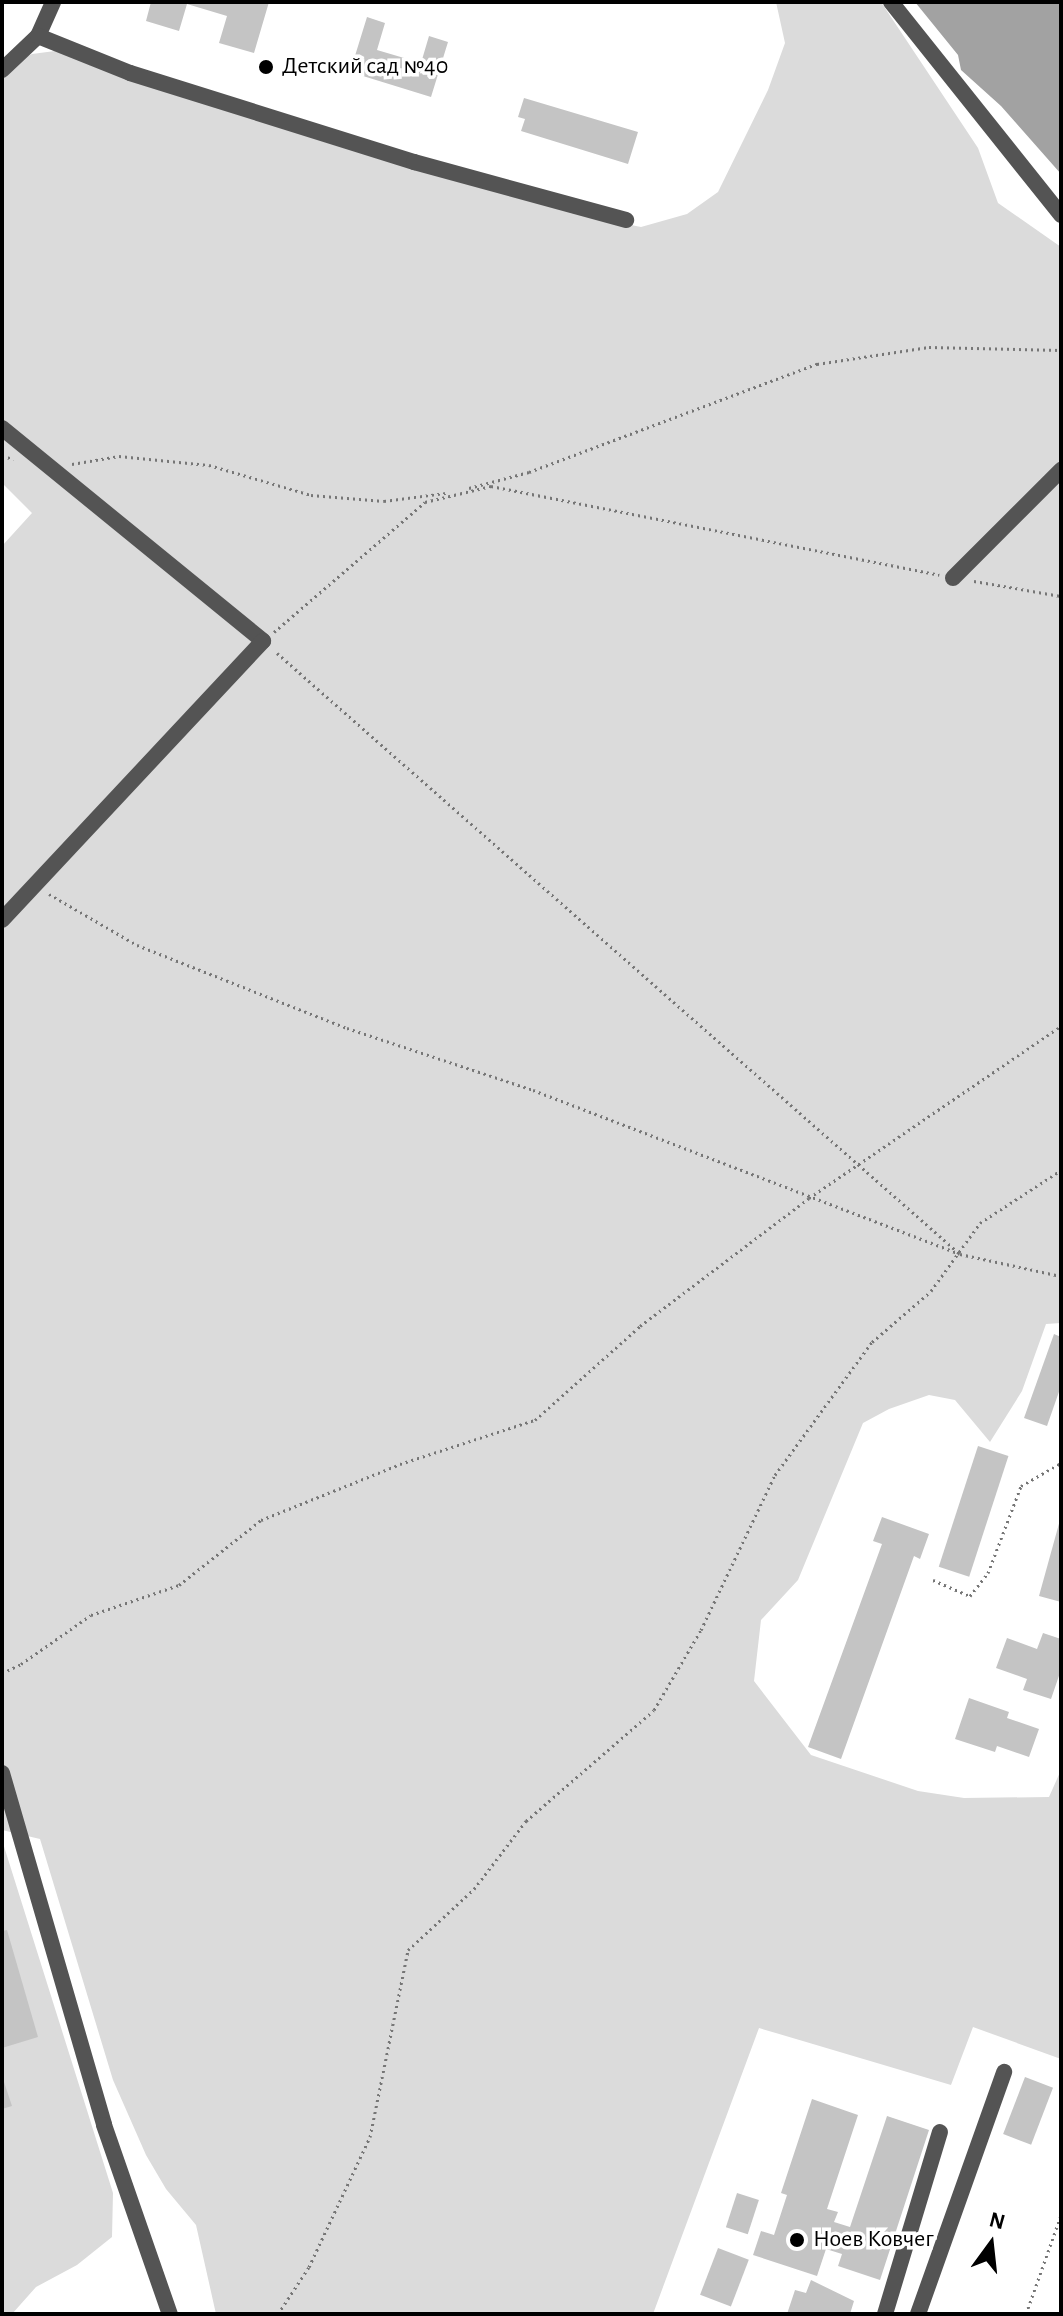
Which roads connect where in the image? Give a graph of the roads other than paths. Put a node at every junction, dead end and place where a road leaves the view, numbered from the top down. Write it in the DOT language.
graph roads {
  1 [pos="53,2"];
  2 [pos="891,2"];
  3 [pos="38,36"];
  4 [pos="2,70"];
  5 [pos="1061,215"];
  6 [pos="626,220"];
  7 [pos="2,428"];
  8 [pos="1061,470"];
  9 [pos="953,578"];
  10 [pos="2,920"];
  11 [pos="2,1773"];
  12 [pos="1004,2072"];
  13 [pos="940,2132"];
  14 [pos="170,2314"];
  15 [pos="885,2314"];
  16 [pos="918,2314"];
  1 -- 3 [label="street"];
  2 -- 5 [label="street"];
  3 -- 4 [label="street"];
  3 -- 6 [label="street"];
  7 -- 10 [label="street"];
  8 -- 9 [label="street"];
  11 -- 14 [label="street"];
  12 -- 16 [label="street"];
  13 -- 15 [label="street"];
}
